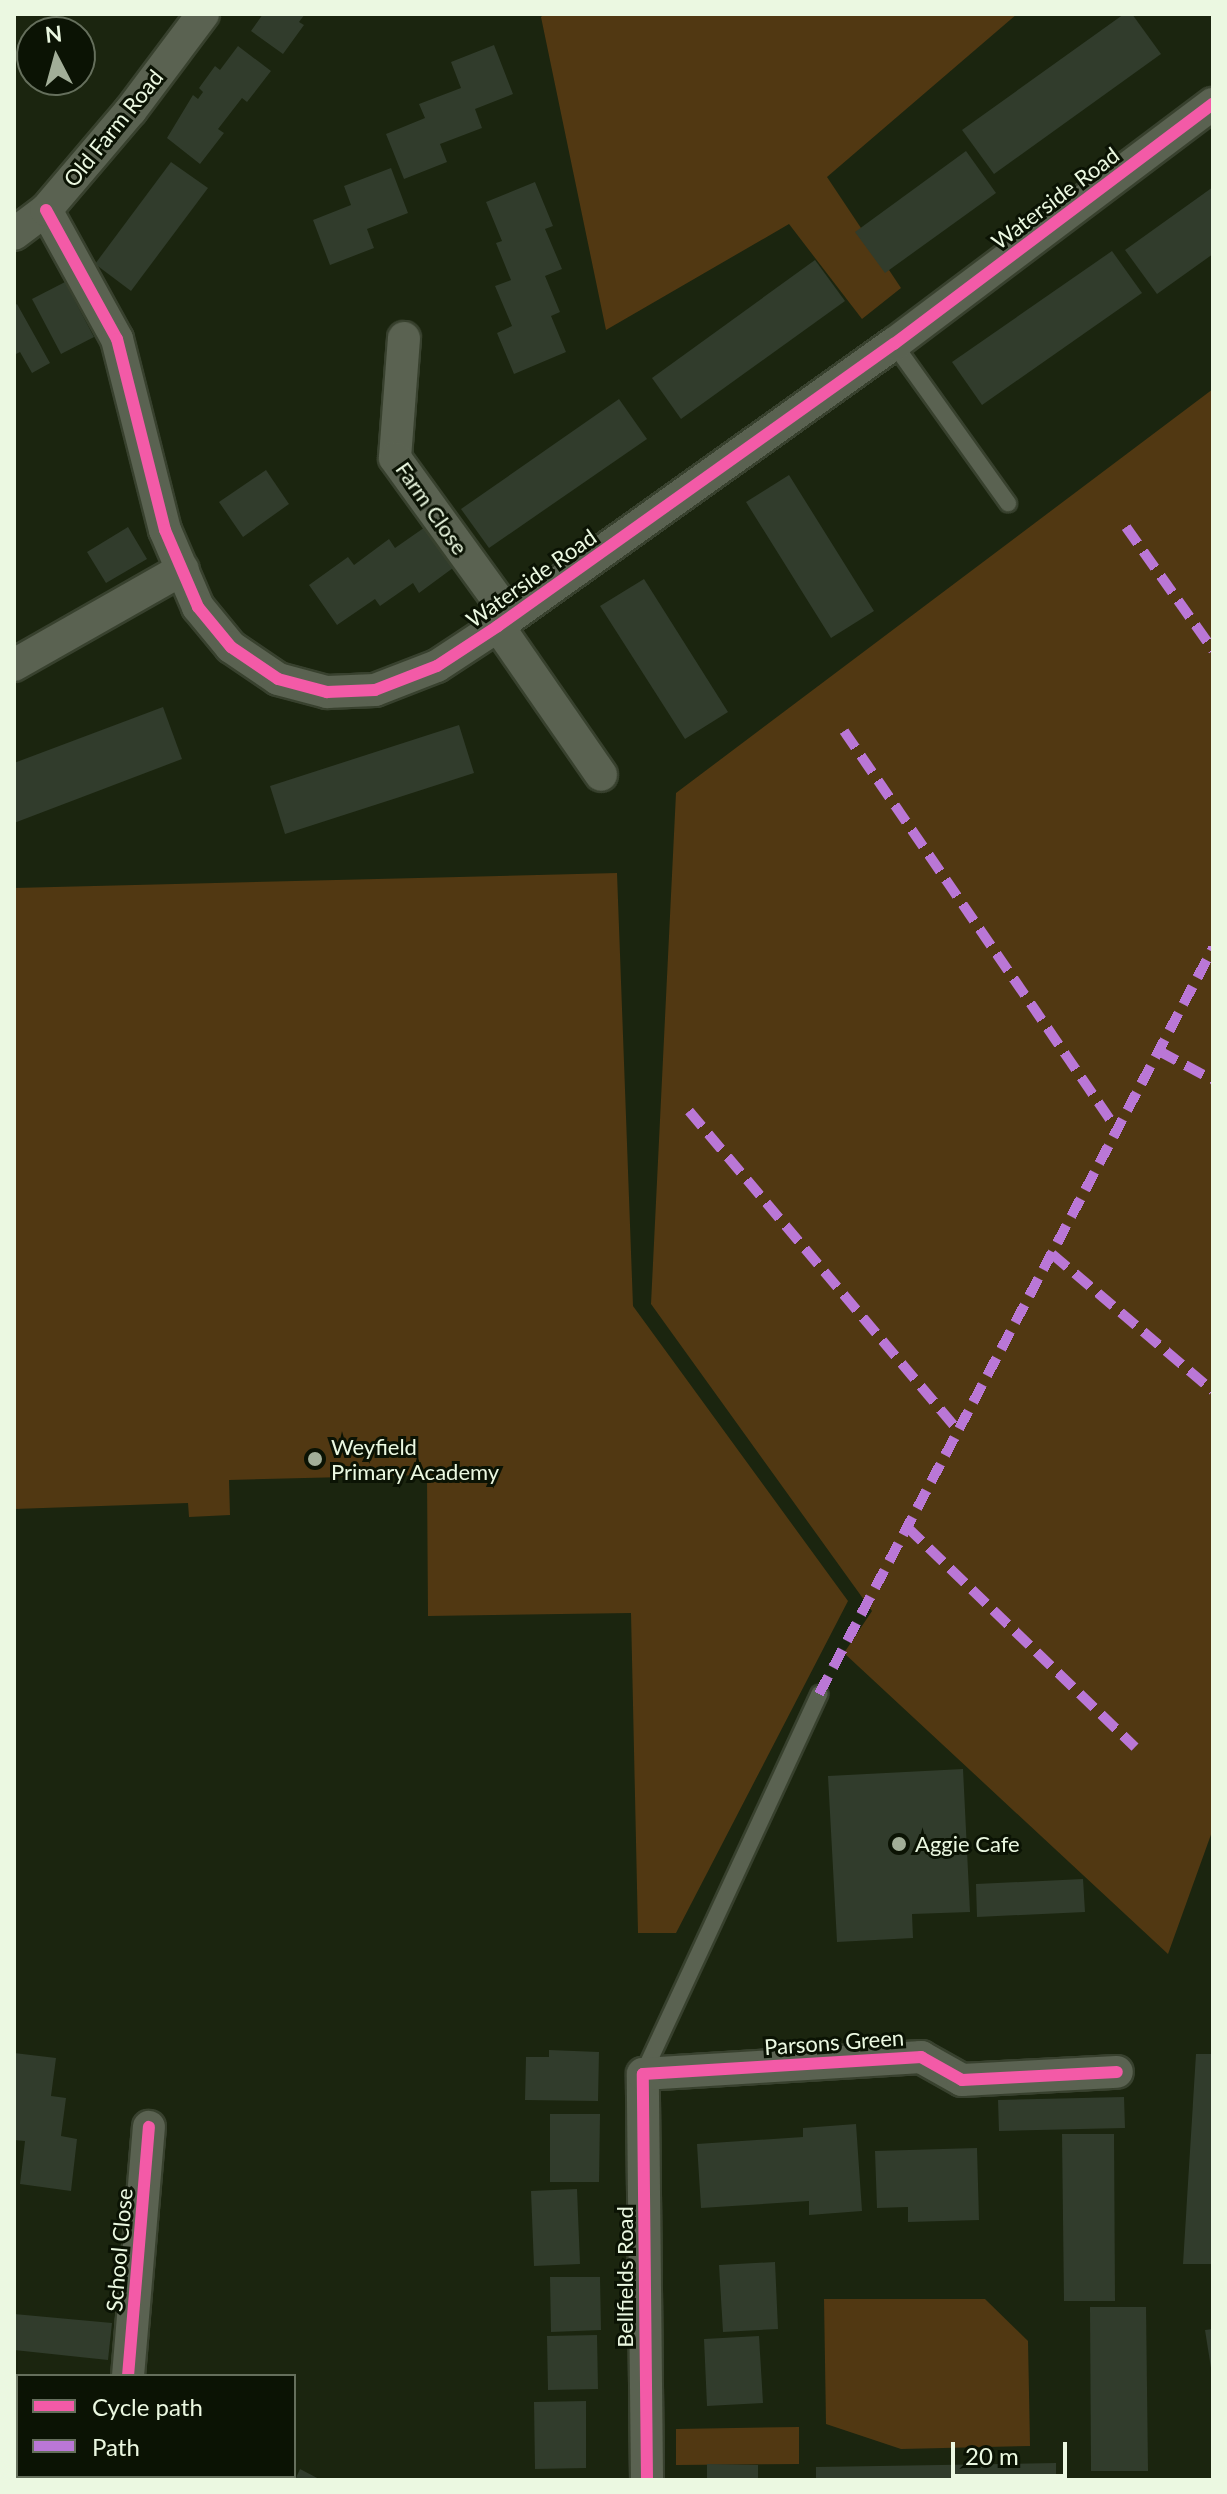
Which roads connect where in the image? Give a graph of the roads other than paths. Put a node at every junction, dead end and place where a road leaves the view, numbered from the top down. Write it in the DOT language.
graph roads {
  1 [pos="203,14"];
  2 [pos="1213,104"];
  3 [pos="46,210"];
  4 [pos="14,234"];
  5 [pos="404,338"];
  6 [pos="894,344"];
  7 [pos="1008,503"];
  8 [pos="183,569"];
  9 [pos="504,621"];
  10 [pos="14,665"];
  11 [pos="601,775"];
  12 [pos="819,1694"];
  13 [pos="1117,2072"];
  14 [pos="643,2074"];
  15 [pos="149,2127"];
  16 [pos="128,2374"];
  17 [pos="647,2480"];
  1 -- 3 [label="street, Old Farm Road"];
  2 -- 6 [label="street, Waterside Road"];
  3 -- 4 [label="street, Old Farm Road"];
  3 -- 8 [label="street, Waterside Road"];
  5 -- 9 [label="street, Farm Close"];
  6 -- 7 [label="lane"];
  6 -- 9 [label="street, Waterside Road"];
  8 -- 9 [label="street, Waterside Road"];
  8 -- 10 [label="street"];
  9 -- 11 [label="street, Farm Close"];
  12 -- 14 [label="lane"];
  13 -- 14 [label="street, Parsons Green"];
  14 -- 17 [label="street, Bellfields Road"];
  15 -- 16 [label="street, School Close"];
}
